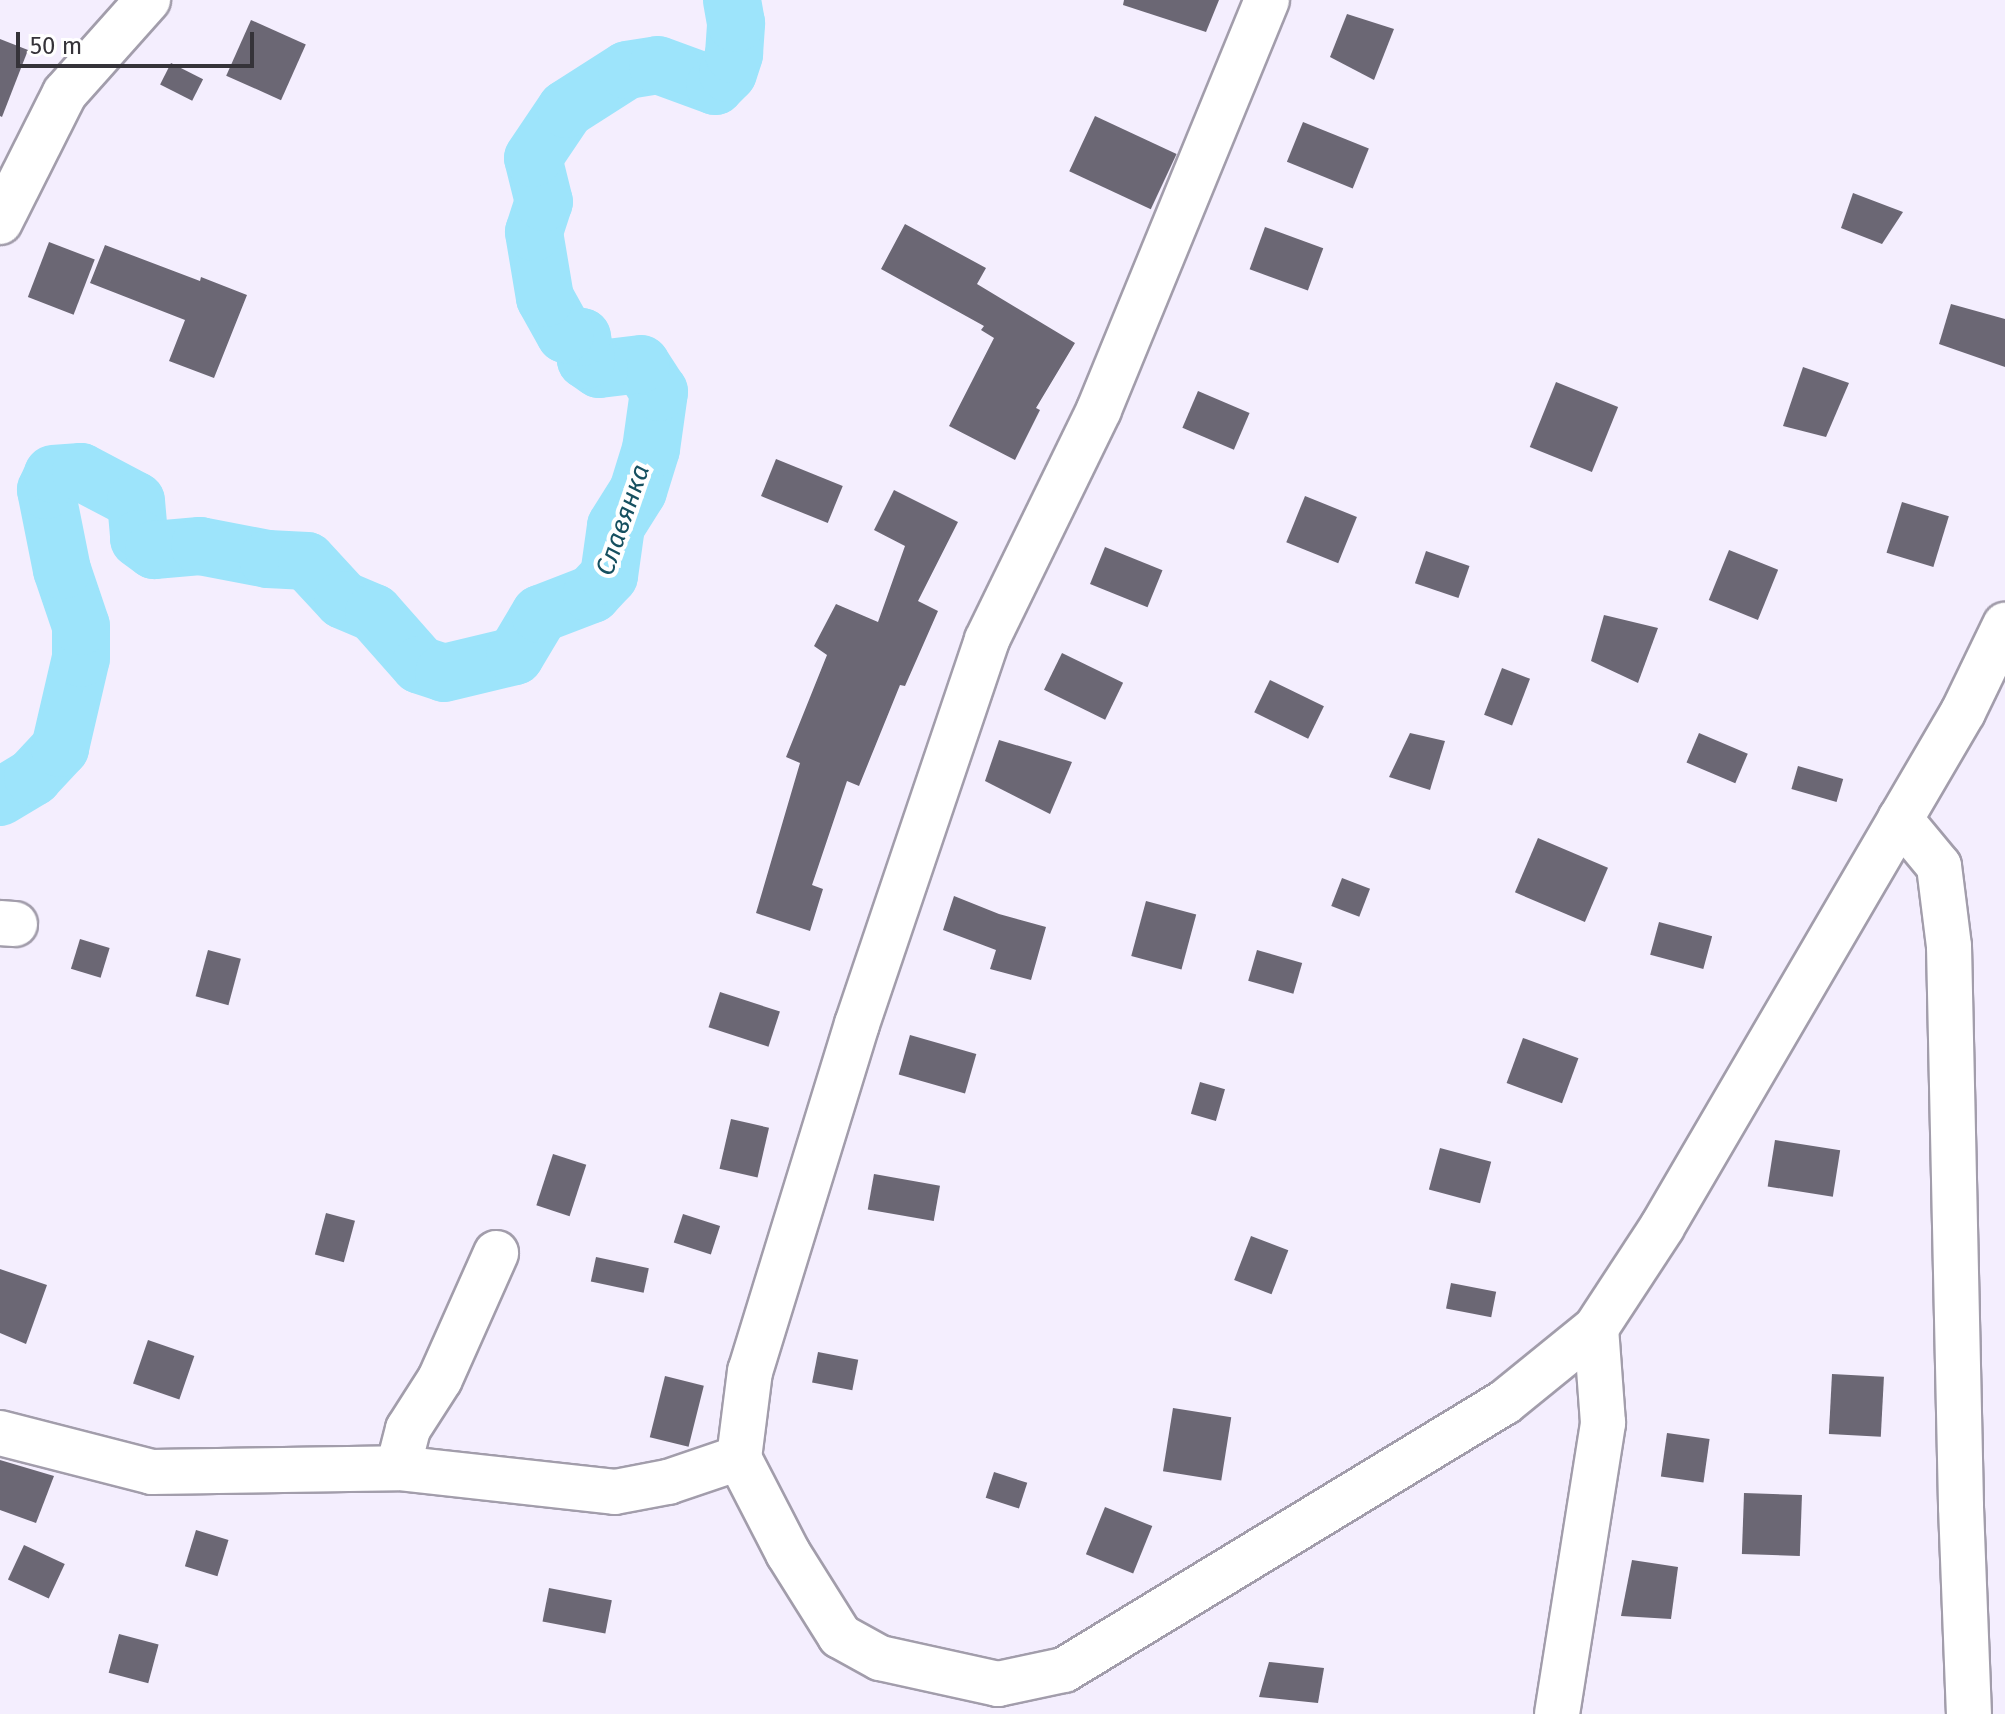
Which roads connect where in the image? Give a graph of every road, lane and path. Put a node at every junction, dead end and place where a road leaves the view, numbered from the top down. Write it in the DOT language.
graph roads {
  1 [pos="148,0"];
  2 [pos="1267,0"];
  3 [pos="0,222"];
  4 [pos="2005,625"];
  5 [pos="1900,819"];
  6 [pos="496,1253"];
  7 [pos="1596,1328"];
  8 [pos="0,1433"];
  9 [pos="739,1458"];
  10 [pos="398,1468"];
  11 [pos="1557,1714"];
  12 [pos="1969,1714"];
  1 -- 3 [label="street"];
  2 -- 9 [label="street"];
  4 -- 5 [label="street"];
  5 -- 7 [label="street"];
  5 -- 12 [label="street"];
  6 -- 10 [label="street"];
  7 -- 9 [label="street"];
  7 -- 11 [label="street"];
  8 -- 10 [label="street"];
  9 -- 10 [label="street"];
}
